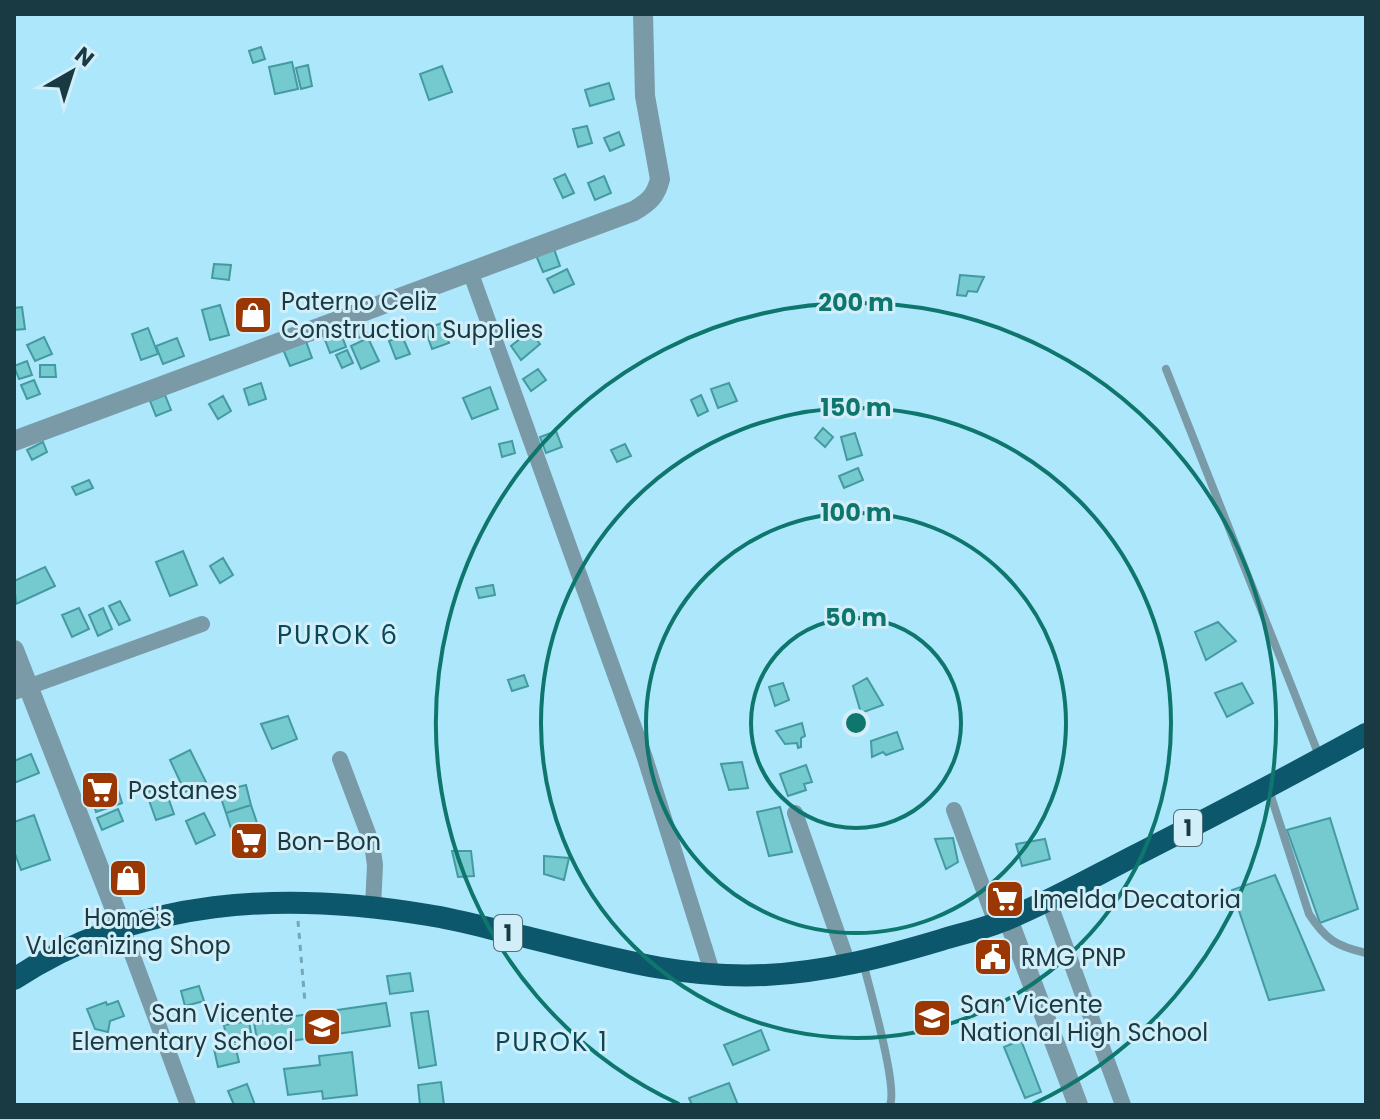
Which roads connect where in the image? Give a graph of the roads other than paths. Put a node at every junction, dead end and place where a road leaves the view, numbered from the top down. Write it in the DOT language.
graph roads {
  1 [pos="643,14"];
  2 [pos="470,271"];
  3 [pos="1166,369"];
  4 [pos="14,441"];
  5 [pos="202,624"];
  6 [pos="14,650"];
  7 [pos="21,689"];
  8 [pos="1366,734"];
  9 [pos="340,759"];
  10 [pos="1321,759"];
  11 [pos="1269,788"];
  12 [pos="954,810"];
  13 [pos="795,813"];
  14 [pos="1048,899"];
  15 [pos="373,907"];
  16 [pos="1002,921"];
  17 [pos="122,927"];
  18 [pos="1366,953"];
  19 [pos="855,963"];
  20 [pos="713,975"];
  21 [pos="14,979"];
  22 [pos="188,1105"];
  23 [pos="890,1105"];
  24 [pos="1078,1105"];
  25 [pos="1123,1105"];
  1 -- 2 [label="street"];
  2 -- 4 [label="street"];
  2 -- 20 [label="street"];
  3 -- 10 [label="lane"];
  5 -- 7 [label="street"];
  6 -- 7 [label="street"];
  7 -- 17 [label="street"];
  8 -- 10 [label="highway, 1"];
  9 -- 15 [label="street"];
  10 -- 11 [label="highway, 1"];
  11 -- 14 [label="highway, 1"];
  11 -- 18 [label="lane"];
  12 -- 16 [label="street"];
  13 -- 19 [label="street"];
  14 -- 16 [label="highway, 1"];
  14 -- 25 [label="street"];
  15 -- 17 [label="highway, 1"];
  15 -- 20 [label="highway, 1"];
  16 -- 19 [label="highway, 1"];
  16 -- 24 [label="street"];
  17 -- 21 [label="highway, 1"];
  17 -- 22 [label="street"];
  19 -- 20 [label="highway, 1"];
  19 -- 23 [label="lane"];
}
